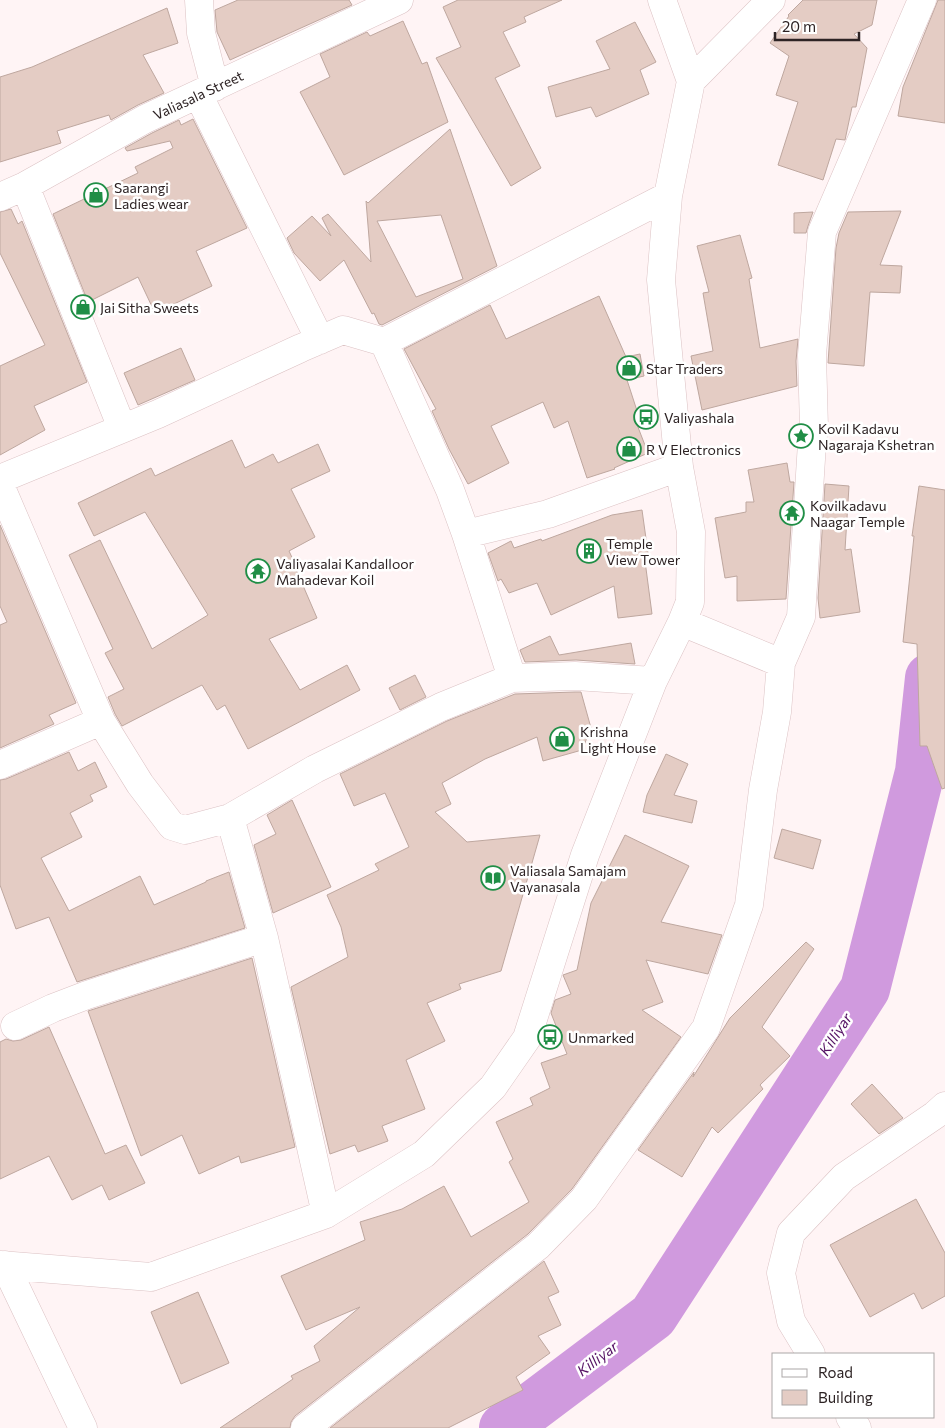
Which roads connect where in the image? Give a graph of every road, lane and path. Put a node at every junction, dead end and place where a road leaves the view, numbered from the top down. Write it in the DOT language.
graph roads {
  1 [pos="199,0"];
  2 [pos="399,0"];
  3 [pos="662,0"];
  4 [pos="771,0"];
  5 [pos="922,0"];
  6 [pos="690,81"];
  7 [pos="206,91"];
  8 [pos="25,186"];
  9 [pos="668,196"];
  10 [pos="0,197"];
  11 [pos="320,340"];
  12 [pos="384,342"];
  13 [pos="122,428"];
  14 [pos="679,467"];
  15 [pos="0,478"];
  16 [pos="0,485"];
  17 [pos="466,534"];
  18 [pos="682,622"];
  19 [pos="781,663"];
  20 [pos="512,678"];
  21 [pos="653,681"];
  22 [pos="101,721"];
  23 [pos="0,765"];
  24 [pos="230,818"];
  25 [pos="264,938"];
  26 [pos="15,1026"];
  27 [pos="945,1106"];
  28 [pos="326,1214"];
  29 [pos="2,1265"];
  30 [pos="810,1353"];
  31 [pos="83,1428"];
  32 [pos="305,1428"];
  1 -- 7 [label="street"];
  2 -- 7 [label="street, Valiasala Street"];
  3 -- 6 [label="street"];
  4 -- 6 [label="street"];
  5 -- 19 [label="street"];
  6 -- 9 [label="street"];
  7 -- 8 [label="street, Valiasala Street"];
  7 -- 11 [label="street"];
  8 -- 10 [label="street, Valiasala Street"];
  8 -- 13 [label="street"];
  9 -- 12 [label="street"];
  9 -- 14 [label="street"];
  11 -- 12 [label="street"];
  11 -- 13 [label="street"];
  12 -- 17 [label="street"];
  13 -- 15 [label="street"];
  14 -- 17 [label="street"];
  14 -- 18 [label="street"];
  16 -- 22 [label="street"];
  17 -- 20 [label="street"];
  18 -- 19 [label="street"];
  18 -- 21 [label="street"];
  19 -- 32 [label="street"];
  20 -- 21 [label="street"];
  20 -- 24 [label="street"];
  21 -- 28 [label="street"];
  22 -- 23 [label="street"];
  22 -- 24 [label="street"];
  24 -- 25 [label="street"];
  25 -- 26 [label="street"];
  25 -- 28 [label="street"];
  27 -- 30 [label="street"];
  28 -- 29 [label="street"];
  29 -- 31 [label="street"];
}
